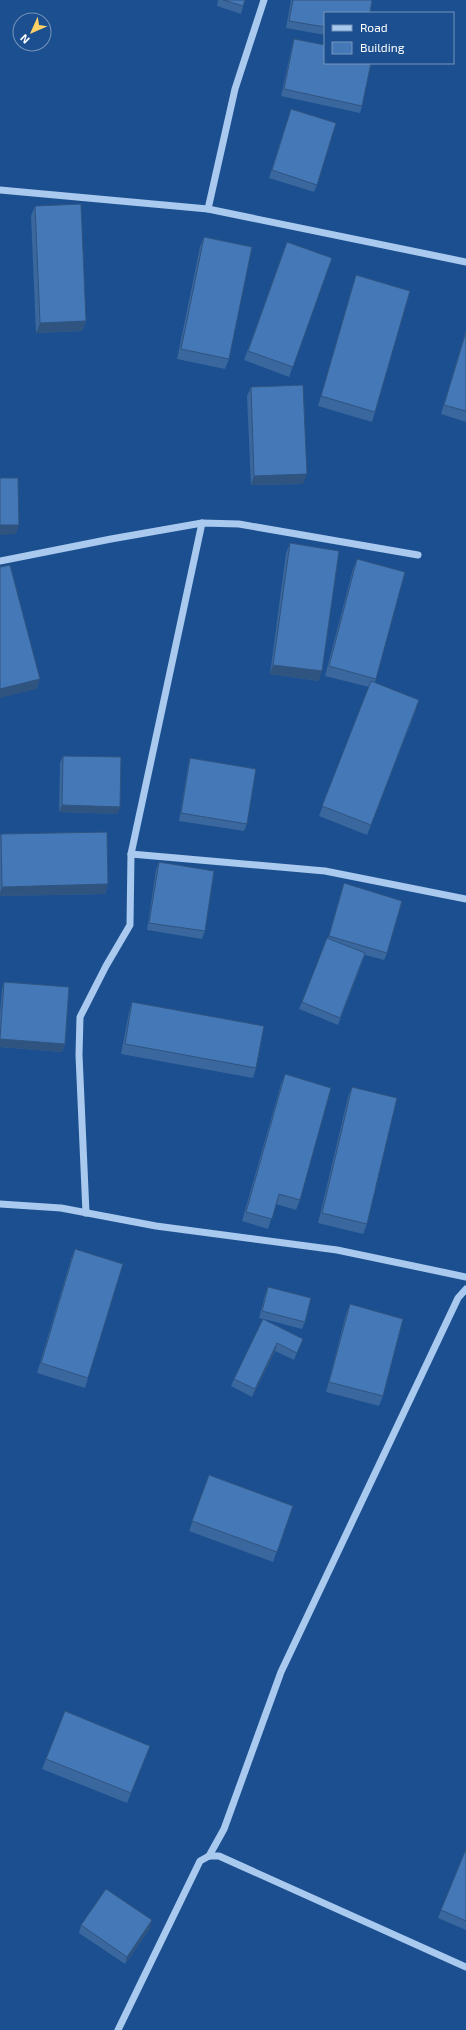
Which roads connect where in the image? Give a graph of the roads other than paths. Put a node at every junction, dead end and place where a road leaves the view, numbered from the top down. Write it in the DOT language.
graph roads {
  1 [pos="264,0"];
  2 [pos="0,190"];
  3 [pos="208,209"];
  4 [pos="466,262"];
  5 [pos="202,523"];
  6 [pos="418,555"];
  7 [pos="0,562"];
  8 [pos="131,854"];
  9 [pos="466,898"];
  10 [pos="0,1204"];
  11 [pos="86,1213"];
  12 [pos="466,1277"];
  13 [pos="466,1289"];
  14 [pos="209,1856"];
  15 [pos="466,1967"];
  16 [pos="118,2030"];
  1 -- 3 [label="street"];
  2 -- 3 [label="street"];
  3 -- 4 [label="street"];
  5 -- 6 [label="street"];
  5 -- 7 [label="street"];
  5 -- 8 [label="street"];
  8 -- 9 [label="street"];
  8 -- 11 [label="street"];
  10 -- 11 [label="street"];
  11 -- 12 [label="street"];
  13 -- 14 [label="street"];
  14 -- 15 [label="street"];
  14 -- 16 [label="street"];
}
